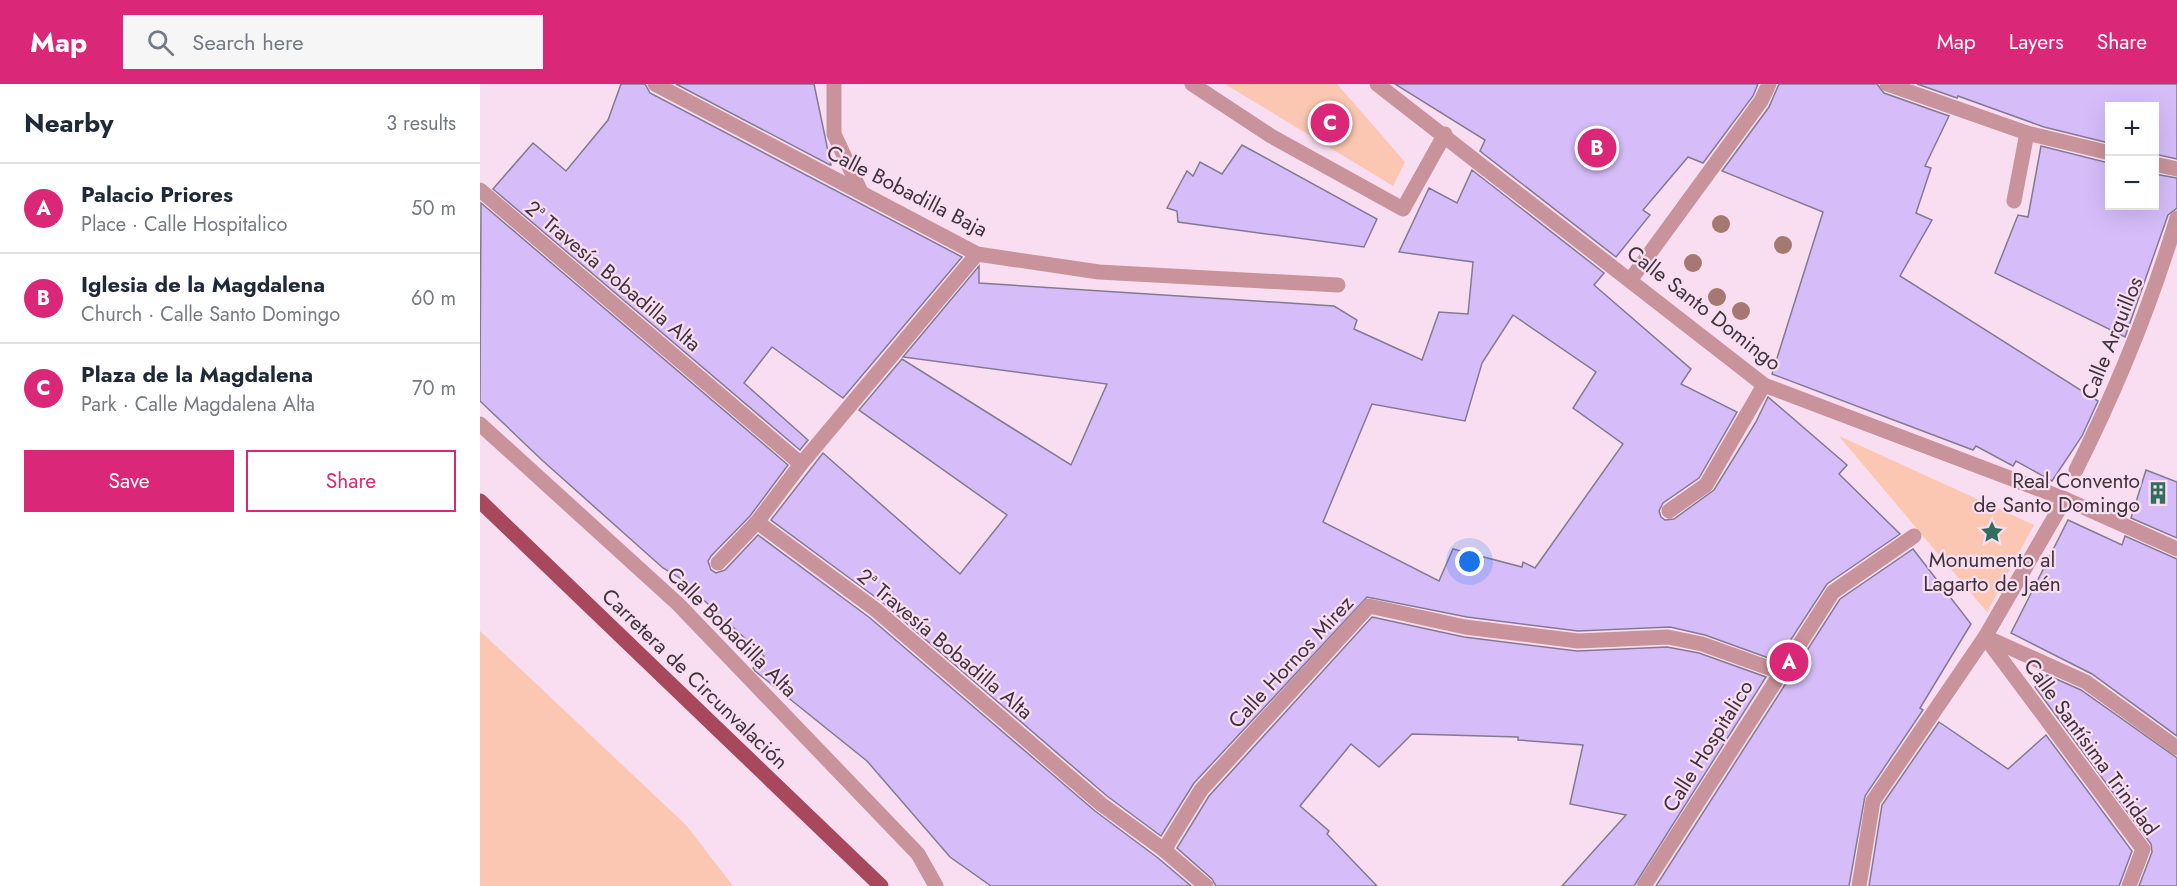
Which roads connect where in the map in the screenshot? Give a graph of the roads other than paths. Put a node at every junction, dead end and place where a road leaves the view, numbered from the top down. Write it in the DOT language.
graph roads {
  1 [pos="655,84"];
  2 [pos="834,84"];
  3 [pos="1192,84"];
  4 [pos="1377,84"];
  5 [pos="1769,84"];
  6 [pos="1887,84"];
  7 [pos="2027,133"];
  8 [pos="1445,134"];
  9 [pos="2105,152"];
  10 [pos="2159,165"];
  11 [pos="2177,169"];
  12 [pos="480,190"];
  13 [pos="860,190"];
  14 [pos="2014,201"];
  15 [pos="2177,218"];
  16 [pos="977,254"];
  17 [pos="1631,279"];
  18 [pos="1338,285"];
  19 [pos="1764,385"];
  20 [pos="480,424"];
  21 [pos="801,464"];
  22 [pos="2076,470"];
  23 [pos="2065,499"];
  24 [pos="480,501"];
  25 [pos="1669,511"];
  26 [pos="757,522"];
  27 [pos="1914,536"];
  28 [pos="2177,549"];
  29 [pos="718,563"];
  30 [pos="1985,637"];
  31 [pos="1780,672"];
  32 [pos="2177,748"];
  33 [pos="1164,850"];
  34 [pos="881,886"];
  35 [pos="936,886"];
  36 [pos="1206,886"];
  37 [pos="1644,886"];
  38 [pos="1859,886"];
  39 [pos="2129,886"];
  1 -- 13 [label="street, Calle Bobadilla Baja"];
  2 -- 13 [label="street"];
  3 -- 8 [label="street"];
  4 -- 8 [label="street, Calle Santo Domingo"];
  5 -- 17 [label="street"];
  6 -- 7 [label="street"];
  7 -- 9 [label="street"];
  7 -- 14 [label="street"];
  8 -- 17 [label="street, Calle Santo Domingo"];
  10 -- 11 [label="street"];
  12 -- 21 [label="street, 2ª Travesía Bobadilla Alta"];
  13 -- 16 [label="street, Calle Bobadilla Baja"];
  15 -- 22 [label="street, Calle Arquillos"];
  16 -- 18 [label="street, Calle Bobadilla Baja"];
  16 -- 21 [label="street, Calle Bobadilla Alta"];
  17 -- 19 [label="street, Calle Santo Domingo"];
  19 -- 23 [label="street, Calle Santo Domingo"];
  19 -- 25 [label="street"];
  20 -- 35 [label="street, Calle Bobadilla Alta"];
  21 -- 26 [label="street, Calle Bobadilla Alta"];
  23 -- 28 [label="street, Calle Santo Domingo"];
  23 -- 30 [label="street"];
  24 -- 34 [label="main road, Carretera de Circunvalación"];
  26 -- 29 [label="street, Calle Bobadilla Alta"];
  26 -- 33 [label="street, 2ª Travesía Bobadilla Alta"];
  27 -- 31 [label="street, Calle Hospitalico"];
  30 -- 32 [label="street"];
  30 -- 38 [label="street"];
  30 -- 39 [label="street, Calle Santísima Trinidad"];
  31 -- 33 [label="street, Calle Hornos Mirez"];
  31 -- 37 [label="street, Calle Hospitalico"];
  33 -- 36 [label="street"];
}
